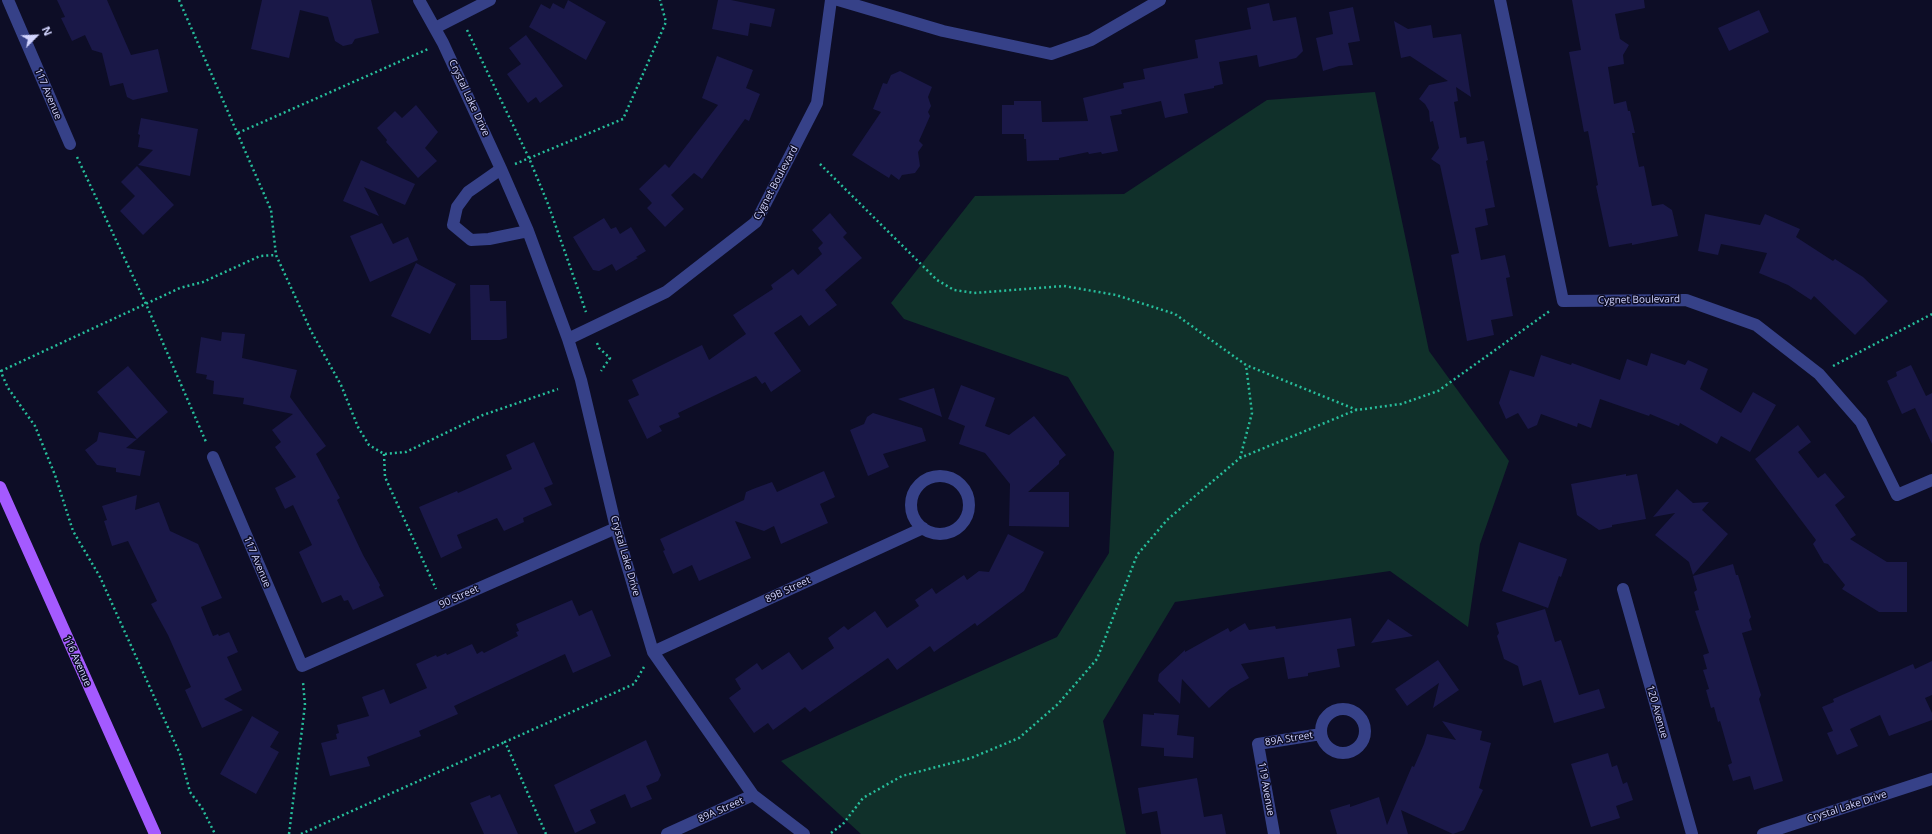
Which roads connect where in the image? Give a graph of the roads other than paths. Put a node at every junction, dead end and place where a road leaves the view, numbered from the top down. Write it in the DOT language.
graph roads {
  1 [pos="8,0"];
  2 [pos="419,0"];
  3 [pos="490,0"];
  4 [pos="831,0"];
  5 [pos="838,0"];
  6 [pos="1158,0"];
  7 [pos="1500,0"];
  8 [pos="435,28"];
  9 [pos="70,144"];
  10 [pos="501,169"];
  11 [pos="528,231"];
  12 [pos="568,339"];
  13 [pos="212,457"];
  14 [pos="1932,480"];
  15 [pos="0,487"];
  16 [pos="616,528"];
  17 [pos="923,528"];
  18 [pos="1623,589"];
  19 [pos="653,652"];
  20 [pos="302,666"];
  21 [pos="1321,734"];
  22 [pos="1258,744"];
  23 [pos="1932,779"];
  24 [pos="754,795"];
  25 [pos="155,834"];
  26 [pos="667,834"];
  27 [pos="804,834"];
  28 [pos="1274,834"];
  29 [pos="1692,834"];
  30 [pos="1763,834"];
  1 -- 9 [label="street, 117 Avenue"];
  2 -- 8 [label="street, Crystal Lake Drive"];
  3 -- 8 [label="street"];
  4 -- 12 [label="street, Cygnet Boulevard"];
  5 -- 6 [label="street"];
  7 -- 14 [label="street, Cygnet Boulevard"];
  8 -- 10 [label="street, Crystal Lake Drive"];
  10 -- 11 [label="street, Crystal Lake Drive"];
  10 -- 11 [label="street"];
  11 -- 12 [label="street, Crystal Lake Drive"];
  12 -- 16 [label="street, Crystal Lake Drive"];
  13 -- 20 [label="street, 117 Avenue"];
  15 -- 25 [label="main road, 116 Avenue"];
  16 -- 19 [label="street, Crystal Lake Drive"];
  16 -- 20 [label="street, 90 Street"];
  17 -- 17 [label="street"];
  17 -- 19 [label="street, 89B Street"];
  18 -- 29 [label="street, 120 Avenue"];
  19 -- 24 [label="street, Crystal Lake Drive"];
  21 -- 22 [label="street, 89A Street"];
  22 -- 28 [label="street, 119 Avenue"];
  23 -- 30 [label="street, Crystal Lake Drive"];
  24 -- 26 [label="street, 89A Street"];
  24 -- 27 [label="street, Crystal Lake Drive"];
}
